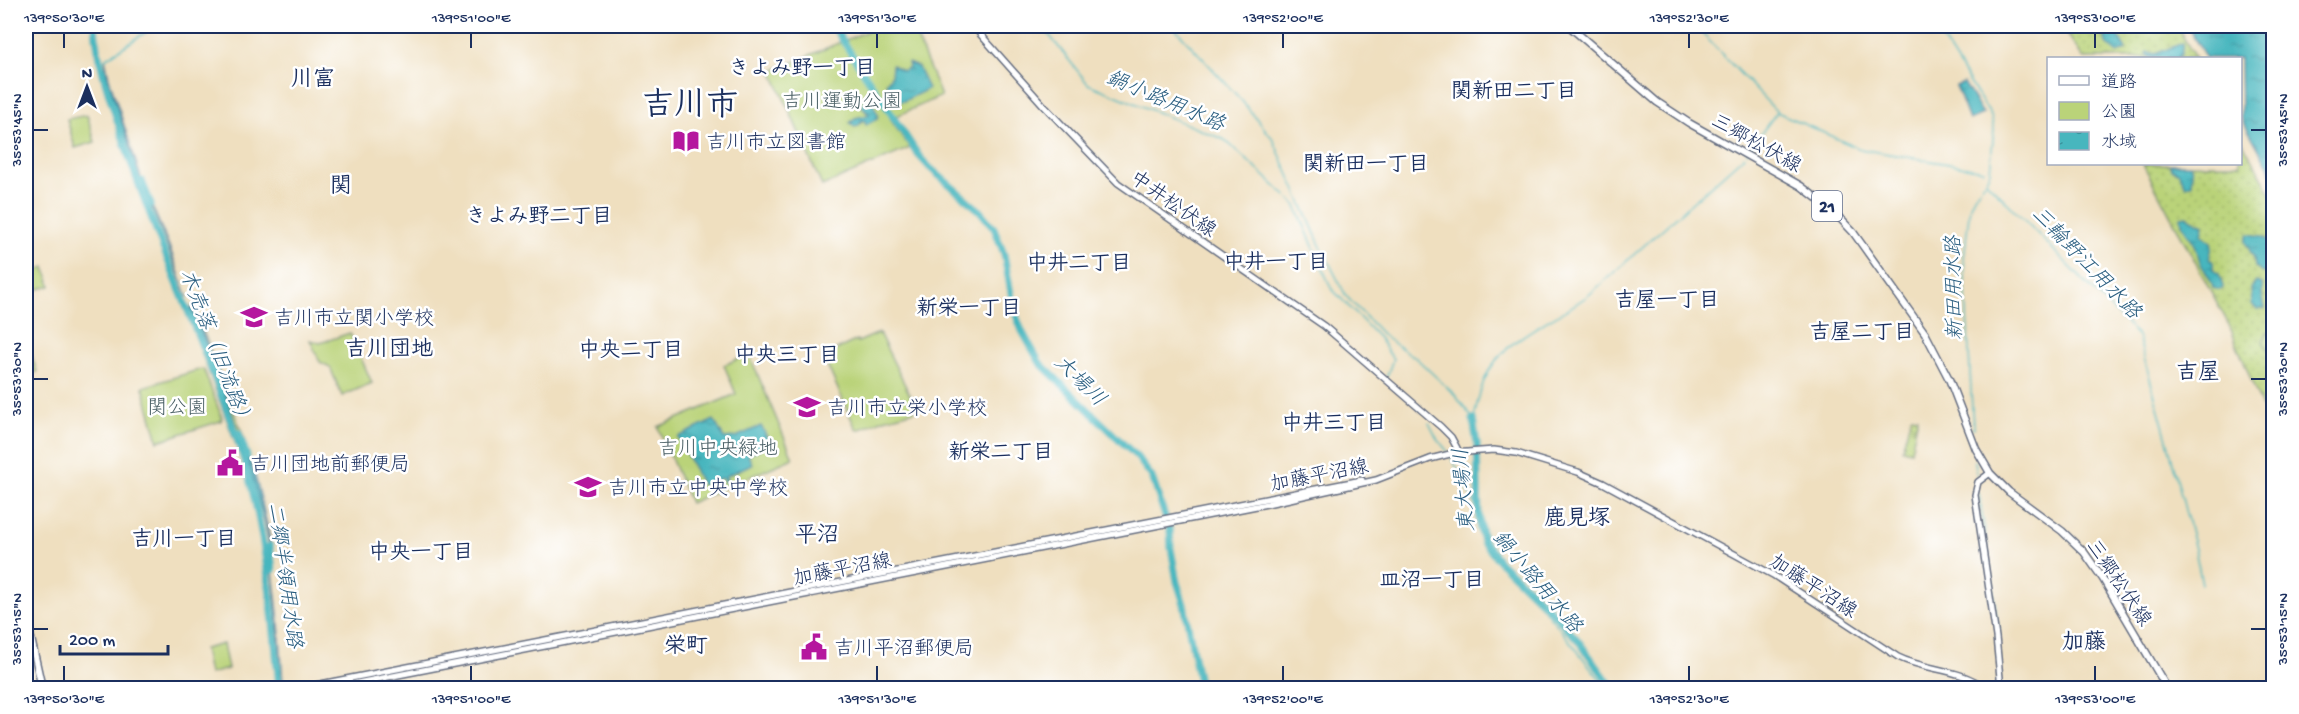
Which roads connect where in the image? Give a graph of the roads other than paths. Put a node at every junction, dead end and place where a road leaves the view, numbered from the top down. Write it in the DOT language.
graph roads {
  1 [pos="973,26"];
  2 [pos="1569,26"];
  3 [pos="1459,452"];
  4 [pos="1990,472"];
  5 [pos="1163,523"];
  6 [pos="26,616"];
  7 [pos="42,688"];
  8 [pos="300,688"];
  9 [pos="333,688"];
  10 [pos="1985,688"];
  11 [pos="2001,688"];
  12 [pos="2167,688"];
  1 -- 3 [label="main road, 中井松伏線"];
  2 -- 4 [label="main road, 三郷松伏線 / 21"];
  3 -- 5 [label="main road, 加藤平沼線"];
  3 -- 10 [label="main road, 加藤平沼線"];
  4 -- 11 [label="main road"];
  4 -- 12 [label="main road, 三郷松伏線 / 21"];
  5 -- 8 [label="main road, 加藤平沼線"];
  5 -- 9 [label="main road, 加藤平沼線"];
  6 -- 7 [label="main road"];
}
